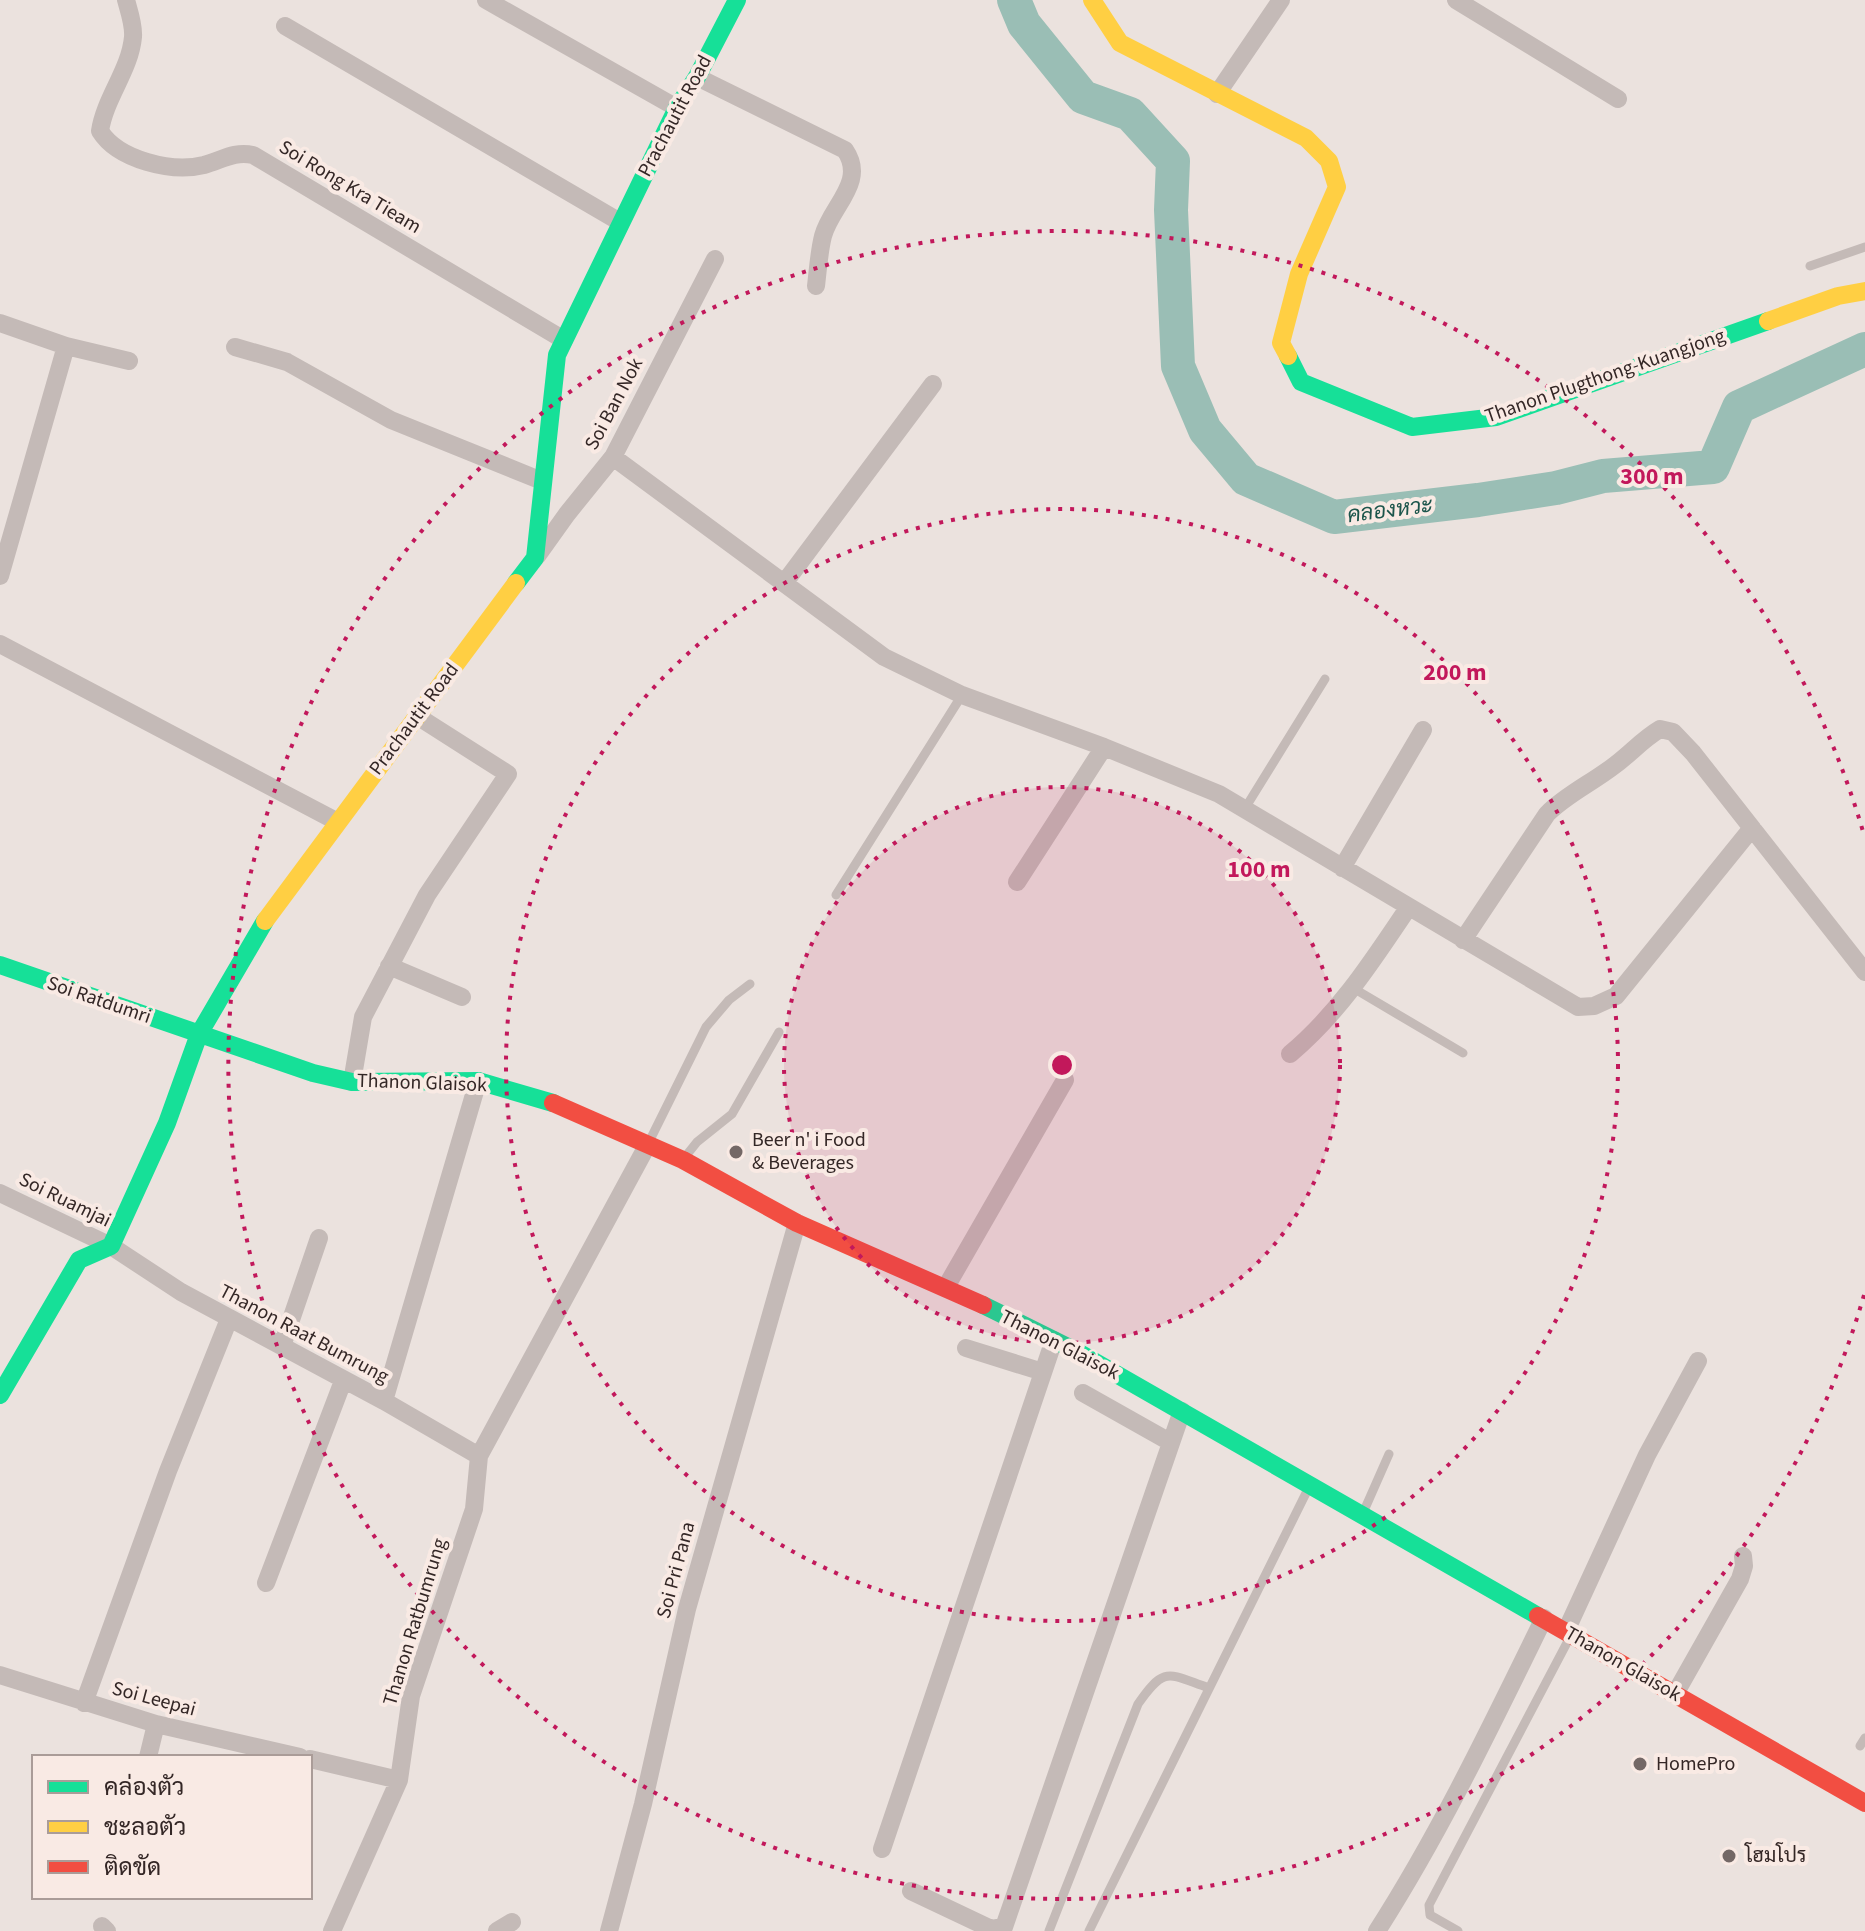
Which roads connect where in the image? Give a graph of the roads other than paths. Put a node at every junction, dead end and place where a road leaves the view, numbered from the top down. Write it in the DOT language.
graph roads {
  1 [pos="126,0"];
  2 [pos="486,0"];
  3 [pos="737,0"];
  4 [pos="1092,0"];
  5 [pos="1281,0"];
  6 [pos="1456,0"];
  7 [pos="285,26"];
  8 [pos="697,77"];
  9 [pos="1217,94"];
  10 [pos="1618,99"];
  11 [pos="677,108"];
  12 [pos="620,222"];
  13 [pos="1865,247"];
  14 [pos="715,259"];
  15 [pos="1810,266"];
  16 [pos="816,286"];
  17 [pos="1865,291"];
  18 [pos="0,323"];
  19 [pos="564,340"];
  20 [pos="66,346"];
  21 [pos="235,347"];
  22 [pos="129,361"];
  23 [pos="933,384"];
  24 [pos="613,457"];
  25 [pos="542,481"];
  26 [pos="535,558"];
  27 [pos="0,576"];
  28 [pos="785,582"];
  29 [pos="0,644"];
  30 [pos="1325,679"];
  31 [pos="962,695"];
  32 [pos="417,716"];
  33 [pos="1423,730"];
  34 [pos="1104,747"];
  35 [pos="1244,810"];
  36 [pos="336,821"];
  37 [pos="1752,828"];
  38 [pos="1342,868"];
  39 [pos="1017,882"];
  40 [pos="836,895"];
  41 [pos="1408,908"];
  42 [pos="1463,940"];
  43 [pos="0,965"];
  44 [pos="389,966"];
  45 [pos="1865,972"];
  46 [pos="750,984"];
  47 [pos="1353,988"];
  48 [pos="462,997"];
  49 [pos="779,1032"];
  50 [pos="199,1034"];
  51 [pos="1463,1053"];
  52 [pos="1290,1054"];
  53 [pos="1065,1080"];
  54 [pos="478,1081"];
  55 [pos="352,1082"];
  56 [pos="648,1144"];
  57 [pos="683,1160"];
  58 [pos="0,1193"];
  59 [pos="797,1223"];
  60 [pos="319,1238"];
  61 [pos="111,1246"];
  62 [pos="946,1287"];
  63 [pos="229,1319"];
  64 [pos="1054,1340"];
  65 [pos="282,1346"];
  66 [pos="966,1348"];
  67 [pos="1698,1361"];
  68 [pos="1043,1372"];
  69 [pos="343,1381"];
  70 [pos="1083,1393"];
  71 [pos="0,1395"];
  72 [pos="384,1401"];
  73 [pos="1182,1411"];
  74 [pos="1170,1442"];
  75 [pos="1389,1454"];
  76 [pos="479,1456"];
  77 [pos="1311,1484"];
  78 [pos="1363,1513"];
  79 [pos="1743,1556"];
  80 [pos="266,1583"];
  81 [pos="1544,1618"];
  82 [pos="1569,1632"];
  83 [pos="0,1675"];
  84 [pos="1209,1688"];
  85 [pos="1675,1694"];
  86 [pos="84,1703"];
  87 [pos="156,1724"];
  88 [pos="148,1755"];
  89 [pos="291,1755"];
  90 [pos="312,1759"];
  91 [pos="399,1780"];
  92 [pos="1865,1803"];
  93 [pos="882,1849"];
  94 [pos="911,1891"];
  95 [pos="332,1931"];
  96 [pos="609,1931"];
  97 [pos="1049,1931"];
  98 [pos="1089,1931"];
  99 [pos="1377,1931"];
  100 [pos="1458,1931"];
  1 -- 19 [label="street, Soi Rong Kra Tieam"];
  2 -- 11 [label="street"];
  3 -- 8 [label="street, Prachautit Road"];
  4 -- 9 [label="street, Thanon Plugthong-Kuangjong"];
  5 -- 9 [label="street"];
  6 -- 10 [label="street"];
  7 -- 12 [label="street"];
  8 -- 11 [label="street, Prachautit Road"];
  8 -- 16 [label="street"];
  9 -- 17 [label="street, Thanon Plugthong-Kuangjong"];
  11 -- 12 [label="street, Prachautit Road"];
  12 -- 19 [label="street, Prachautit Road"];
  13 -- 15 [label="lane"];
  14 -- 24 [label="street, Soi Ban Nok"];
  18 -- 20 [label="street"];
  19 -- 25 [label="street, Prachautit Road"];
  20 -- 22 [label="street"];
  20 -- 27 [label="street"];
  21 -- 25 [label="street"];
  23 -- 28 [label="street"];
  24 -- 26 [label="street, Soi Ban Nok"];
  24 -- 28 [label="street"];
  25 -- 26 [label="street, Prachautit Road"];
  26 -- 32 [label="street, Prachautit Road"];
  28 -- 31 [label="street"];
  29 -- 36 [label="street"];
  30 -- 35 [label="lane"];
  31 -- 34 [label="street"];
  31 -- 40 [label="lane"];
  32 -- 36 [label="street, Prachautit Road"];
  32 -- 44 [label="street"];
  33 -- 38 [label="street"];
  34 -- 35 [label="street"];
  34 -- 39 [label="street"];
  35 -- 38 [label="street"];
  36 -- 50 [label="street, Prachautit Road"];
  37 -- 42 [label="street"];
  37 -- 42 [label="street"];
  37 -- 45 [label="street"];
  38 -- 41 [label="street"];
  41 -- 42 [label="street"];
  41 -- 47 [label="street"];
  43 -- 50 [label="street, Soi Ratdumri"];
  44 -- 48 [label="street"];
  44 -- 55 [label="street"];
  46 -- 56 [label="lane"];
  47 -- 51 [label="lane"];
  47 -- 52 [label="street"];
  49 -- 57 [label="lane"];
  50 -- 55 [label="street, Thanon Glaisok"];
  50 -- 61 [label="street, Prachautit Road"];
  53 -- 62 [label="street"];
  54 -- 55 [label="street, Thanon Glaisok"];
  54 -- 56 [label="street, Thanon Glaisok"];
  54 -- 72 [label="street"];
  56 -- 57 [label="street, Thanon Glaisok"];
  56 -- 76 [label="street"];
  57 -- 59 [label="street, Thanon Glaisok"];
  58 -- 61 [label="street, Soi Ruamjai"];
  59 -- 62 [label="street, Thanon Glaisok"];
  59 -- 96 [label="street, Soi Pri Pana"];
  60 -- 65 [label="street"];
  61 -- 63 [label="street, Thanon Raat Bumrung"];
  61 -- 71 [label="street"];
  62 -- 64 [label="street, Thanon Glaisok"];
  63 -- 65 [label="street, Thanon Raat Bumrung"];
  63 -- 86 [label="street"];
  64 -- 68 [label="street"];
  64 -- 73 [label="street, Thanon Glaisok"];
  65 -- 69 [label="street, Thanon Raat Bumrung"];
  66 -- 68 [label="street"];
  67 -- 82 [label="street"];
  68 -- 93 [label="street"];
  69 -- 72 [label="street, Thanon Raat Bumrung"];
  69 -- 80 [label="street"];
  70 -- 74 [label="street"];
  72 -- 76 [label="street, Thanon Raat Bumrung"];
  73 -- 74 [label="street"];
  73 -- 77 [label="street, Thanon Glaisok"];
  74 -- 94 [label="street"];
  75 -- 78 [label="lane"];
  76 -- 91 [label="street, Thanon Ratbumrung"];
  77 -- 78 [label="street, Thanon Glaisok"];
  77 -- 84 [label="lane"];
  78 -- 81 [label="street, Thanon Glaisok"];
  79 -- 85 [label="street"];
  81 -- 82 [label="street, Thanon Glaisok"];
  81 -- 99 [label="street"];
  82 -- 85 [label="street, Thanon Glaisok"];
  82 -- 100 [label="lane"];
  83 -- 86 [label="street, Soi Leepai"];
  84 -- 97 [label="lane"];
  84 -- 98 [label="lane"];
  85 -- 92 [label="street, Thanon Glaisok"];
  86 -- 87 [label="street, Soi Leepai"];
  87 -- 88 [label="street"];
  87 -- 89 [label="street, Soi Leepai"];
  90 -- 91 [label="street"];
  91 -- 95 [label="street, Thanon Ratbumrung"];
}
